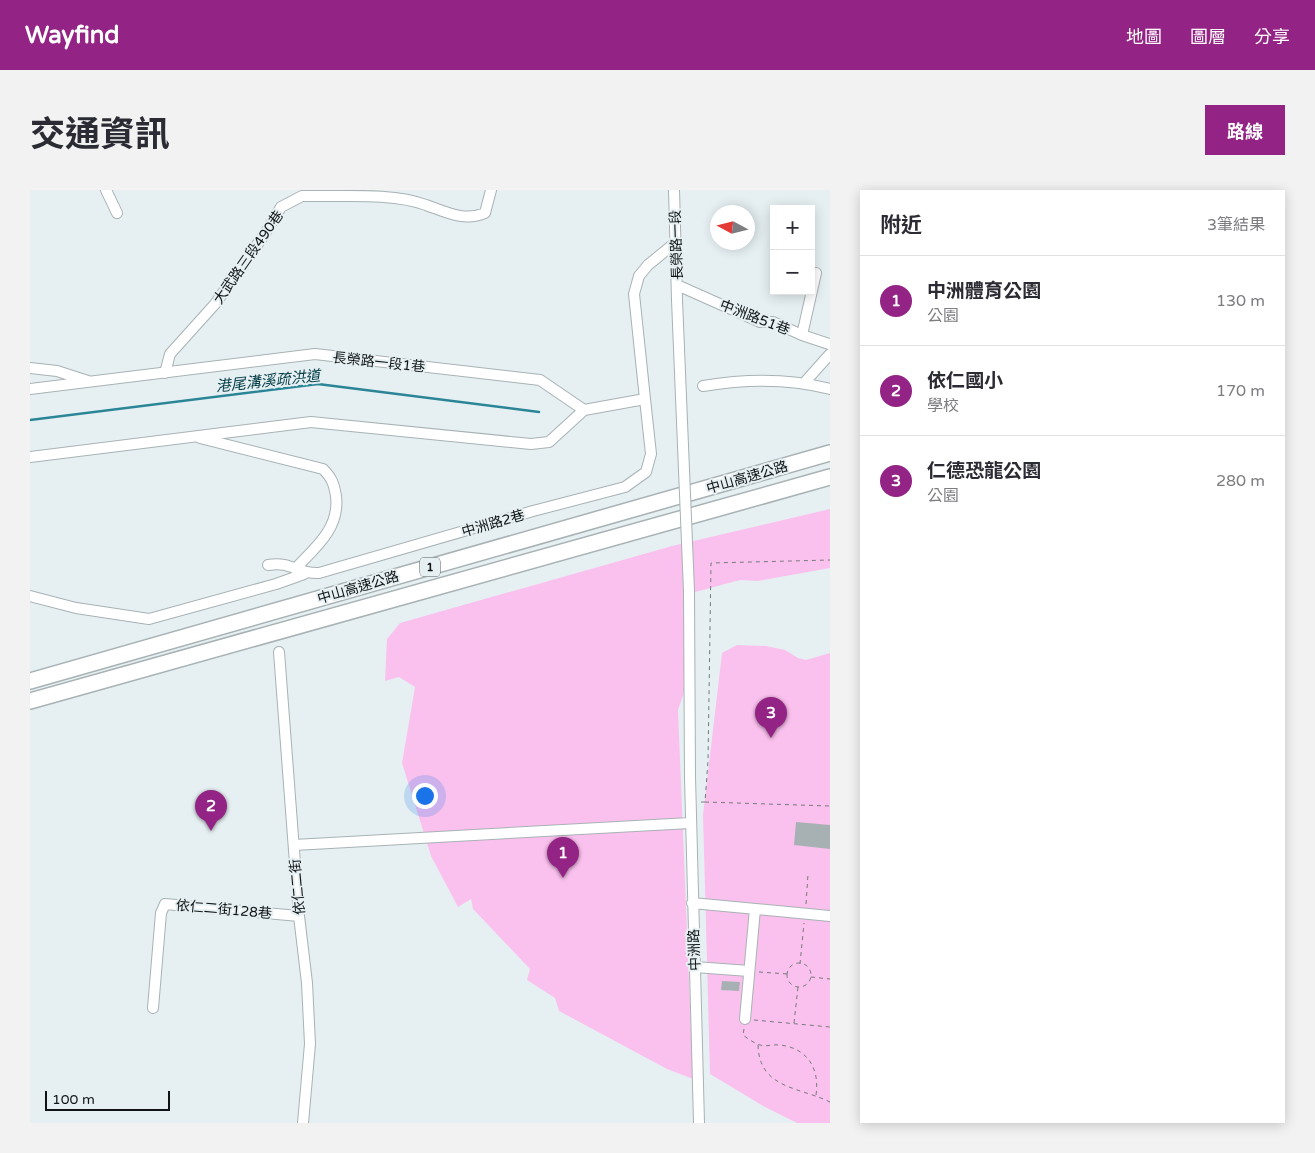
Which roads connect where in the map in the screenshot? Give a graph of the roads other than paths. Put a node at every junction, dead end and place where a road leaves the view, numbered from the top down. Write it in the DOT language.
graph roads {
  1 [pos="106,190"];
  2 [pos="491,190"];
  3 [pos="674,190"];
  4 [pos="117,213"];
  5 [pos="675,242"];
  6 [pos="816,273"];
  7 [pos="677,285"];
  8 [pos="802,336"];
  9 [pos="829,349"];
  10 [pos="30,368"];
  11 [pos="165,372"];
  12 [pos="91,382"];
  13 [pos="805,382"];
  14 [pos="703,386"];
  15 [pos="830,389"];
  16 [pos="30,390"];
  17 [pos="645,399"];
  18 [pos="584,410"];
  19 [pos="194,437"];
  20 [pos="830,445"];
  21 [pos="830,453"];
  22 [pos="30,457"];
  23 [pos="783,466"];
  24 [pos="830,477"];
  25 [pos="830,485"];
  26 [pos="786,489"];
  27 [pos="268,565"];
  28 [pos="300,571"];
  29 [pos="30,596"];
  30 [pos="279,652"];
  31 [pos="30,681"];
  32 [pos="30,701"];
  33 [pos="690,777"];
  34 [pos="690,823"];
  35 [pos="294,845"];
  36 [pos="692,903"];
  37 [pos="755,909"];
  38 [pos="299,916"];
  39 [pos="830,916"];
  40 [pos="695,967"];
  41 [pos="749,971"];
  42 [pos="152,1008"];
  43 [pos="745,1019"];
  44 [pos="303,1123"];
  45 [pos="699,1123"];
  1 -- 4 [label="street"];
  2 -- 11 [label="street, 大武路三段490巷"];
  3 -- 5 [label="street, 長榮路一段"];
  5 -- 7 [label="street, 長榮路一段"];
  5 -- 17 [label="street"];
  6 -- 8 [label="street, 中洲路51巷"];
  7 -- 8 [label="street, 中洲路51巷"];
  7 -- 33 [label="street, 長榮路一段, bridge"];
  8 -- 9 [label="street"];
  9 -- 13 [label="street"];
  10 -- 12 [label="street"];
  11 -- 12 [label="street, 長榮路一段1巷"];
  11 -- 18 [label="street, 長榮路一段1巷"];
  12 -- 16 [label="street, 長榮路一段1巷"];
  13 -- 14 [label="street"];
  13 -- 15 [label="street"];
  17 -- 18 [label="street"];
  17 -- 28 [label="street, 中洲路2巷"];
  18 -- 19 [label="street"];
  19 -- 22 [label="street"];
  19 -- 28 [label="street"];
  20 -- 23 [label="highway"];
  21 -- 23 [label="highway, 中山高速公路 / 1"];
  23 -- 31 [label="highway, 中山高速公路 / 1"];
  24 -- 26 [label="highway, 中山高速公路 / 1"];
  25 -- 26 [label="highway"];
  26 -- 32 [label="highway, 中山高速公路 / 1"];
  27 -- 28 [label="street, 中洲路2巷"];
  28 -- 29 [label="street"];
  30 -- 35 [label="street, 依仁二街"];
  33 -- 34 [label="street, 中洲路"];
  34 -- 35 [label="street"];
  34 -- 36 [label="street, 中洲路"];
  35 -- 38 [label="street, 依仁二街"];
  36 -- 37 [label="street"];
  36 -- 40 [label="street, 中洲路"];
  37 -- 39 [label="street"];
  37 -- 41 [label="street"];
  38 -- 42 [label="street, 依仁二街128巷"];
  38 -- 44 [label="street, 依仁二街"];
  40 -- 41 [label="street"];
  40 -- 45 [label="street, 中洲路"];
  41 -- 43 [label="street"];
}
